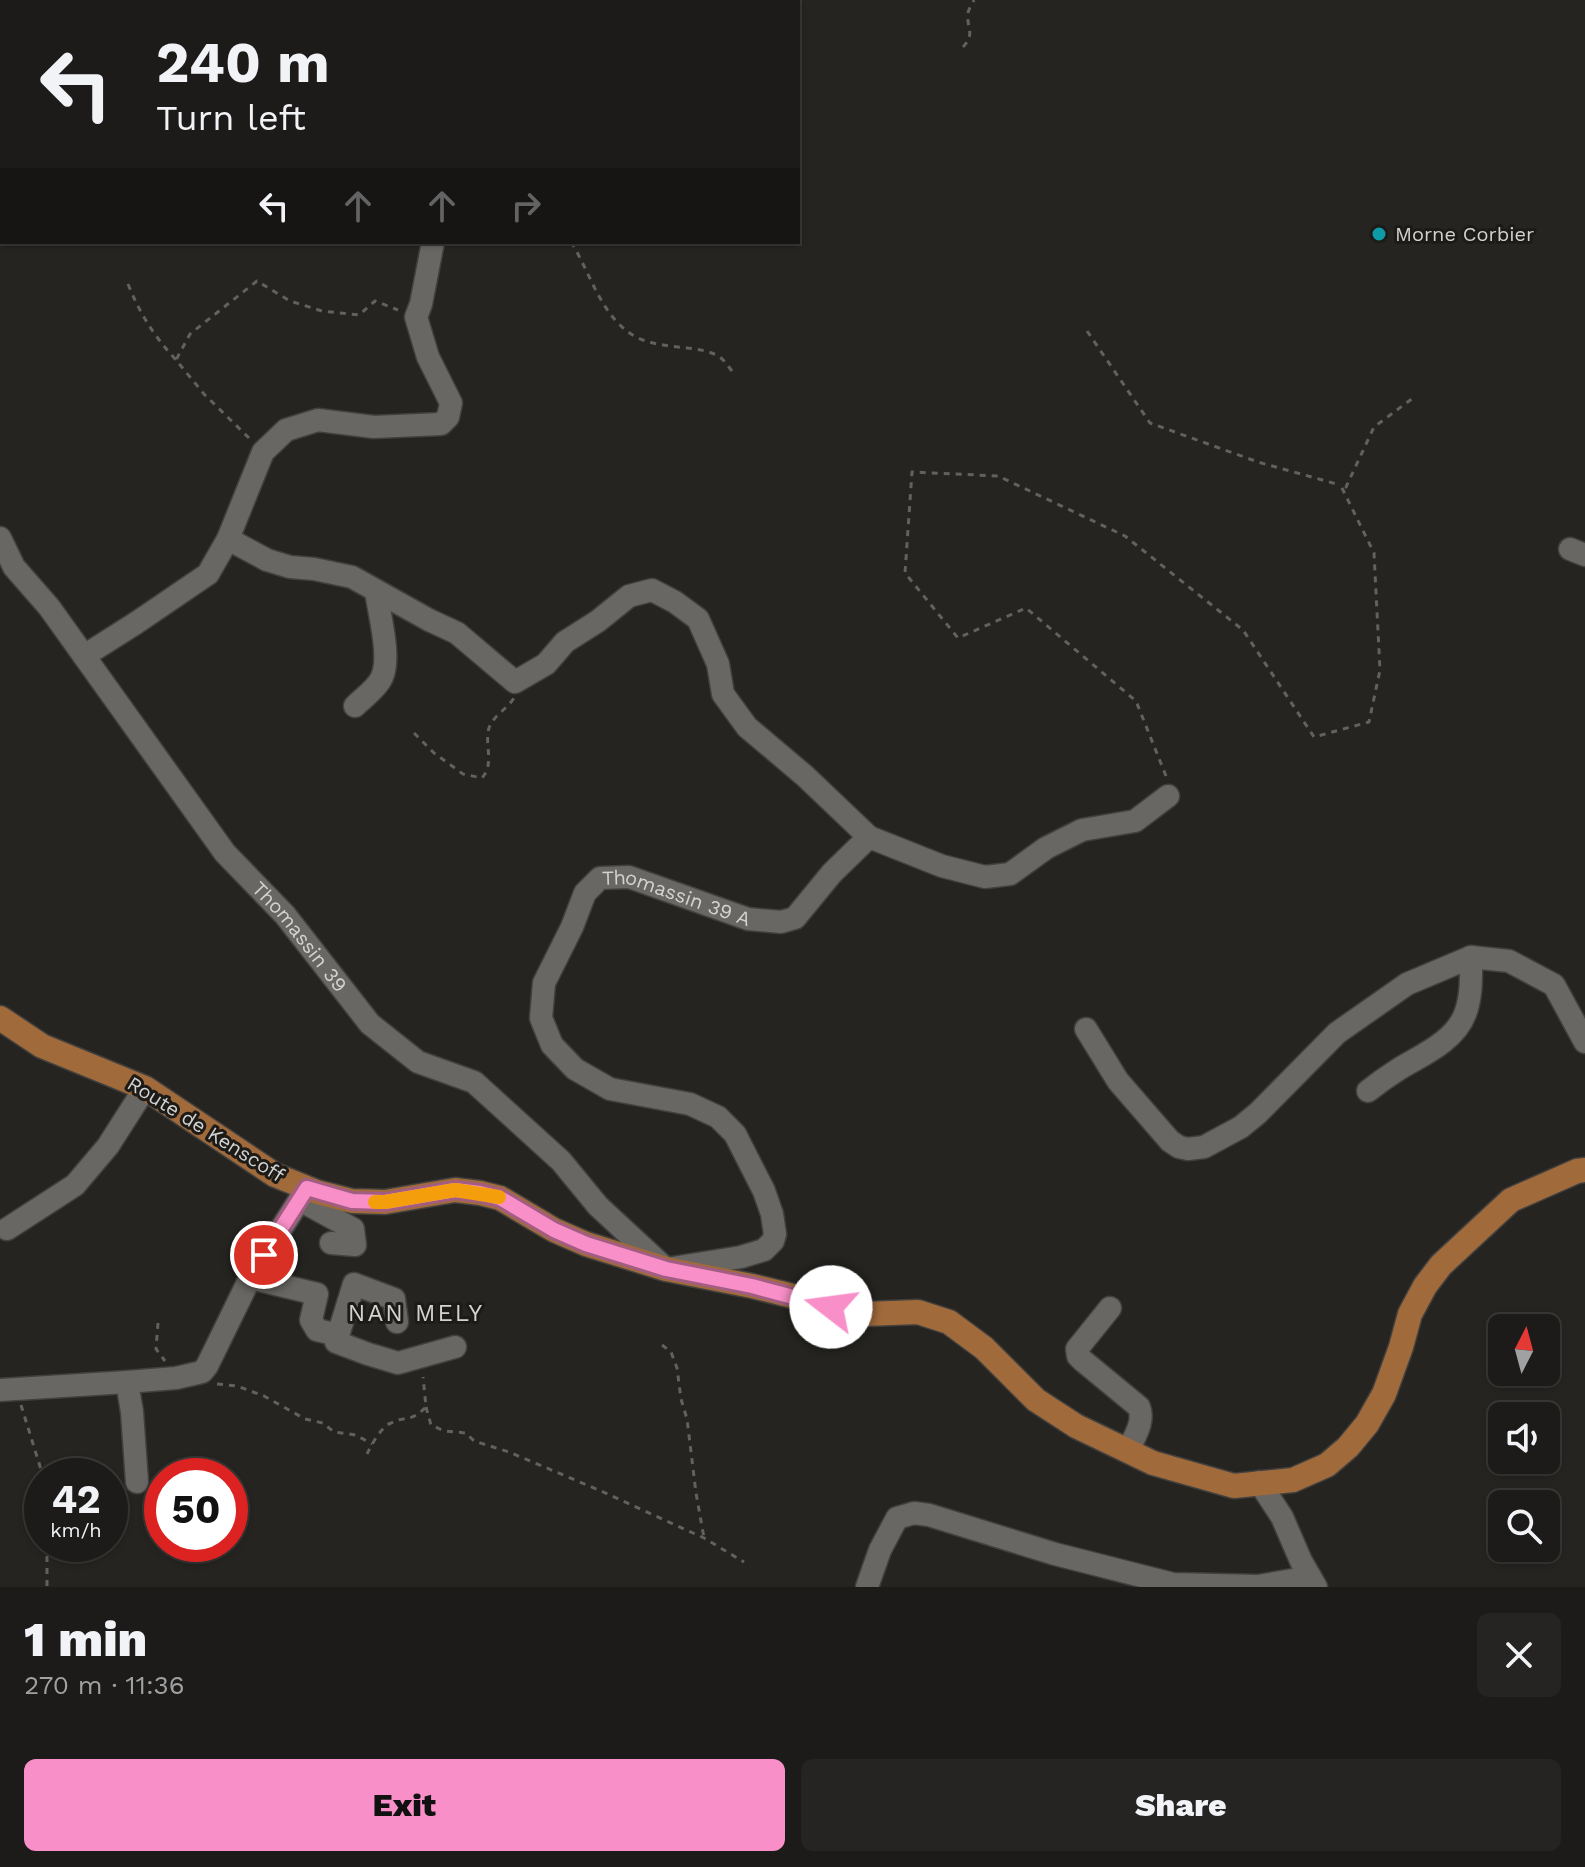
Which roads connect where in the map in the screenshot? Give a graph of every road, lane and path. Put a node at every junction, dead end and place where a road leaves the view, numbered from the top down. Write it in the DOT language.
graph roads {
  1 [pos="974,0"];
  2 [pos="963,47"];
  3 [pos="433,244"];
  4 [pos="572,244"];
  5 [pos="128,284"];
  6 [pos="416,317"];
  7 [pos="1087,331"];
  8 [pos="176,360"];
  9 [pos="733,372"];
  10 [pos="1413,398"];
  11 [pos="263,452"];
  12 [pos="1346,487"];
  13 [pos="0,538"];
  14 [pos="228,539"];
  15 [pos="376,591"];
  16 [pos="84,656"];
  17 [pos="515,682"];
  18 [pos="355,706"];
  19 [pos="414,733"];
  20 [pos="1168,796"];
  21 [pos="869,837"];
  22 [pos="1471,957"];
  23 [pos="0,1018"];
  24 [pos="1086,1029"];
  25 [pos="1585,1042"];
  26 [pos="145,1088"];
  27 [pos="1368,1091"];
  28 [pos="1585,1170"];
  29 [pos="312,1190"];
  30 [pos="7,1229"];
  31 [pos="331,1243"];
  32 [pos="666,1269"];
  33 [pos="250,1278"];
  34 [pos="1110,1308"];
  35 [pos="397,1322"];
  36 [pos="158,1323"];
  37 [pos="338,1335"];
  38 [pos="662,1345"];
  39 [pos="455,1347"];
  40 [pos="417,1358"];
  41 [pos="202,1372"];
  42 [pos="176,1378"];
  43 [pos="127,1382"];
  44 [pos="8,1390"];
  45 [pos="426,1407"];
  46 [pos="372,1444"];
  47 [pos="1128,1451"];
  48 [pos="367,1454"];
  49 [pos="36,1458"];
  50 [pos="137,1482"];
  51 [pos="1259,1482"];
  52 [pos="704,1538"];
  53 [pos="47,1562"];
  54 [pos="744,1562"];
  55 [pos="1313,1582"];
  56 [pos="47,1587"];
  57 [pos="867,1587"];
  1 -- 2 [label="path"];
  3 -- 6 [label="street"];
  4 -- 9 [label="path"];
  5 -- 8 [label="path"];
  6 -- 8 [label="path"];
  6 -- 11 [label="street"];
  7 -- 12 [label="path"];
  8 -- 11 [label="path"];
  10 -- 12 [label="path"];
  11 -- 14 [label="street"];
  12 -- 20 [label="path"];
  13 -- 16 [label="street, Thomassin 39"];
  14 -- 15 [label="street"];
  14 -- 16 [label="street"];
  15 -- 17 [label="street"];
  15 -- 18 [label="street"];
  16 -- 32 [label="street, Thomassin 39"];
  17 -- 19 [label="path"];
  17 -- 21 [label="street"];
  20 -- 21 [label="street"];
  21 -- 32 [label="street, Thomassin 39 A"];
  22 -- 24 [label="street"];
  22 -- 25 [label="street"];
  22 -- 27 [label="street"];
  23 -- 26 [label="main road, Route de Kenscoff"];
  26 -- 29 [label="main road, Route de Kenscoff"];
  26 -- 30 [label="street"];
  28 -- 51 [label="main road, Route de Kenscoff"];
  29 -- 31 [label="street"];
  29 -- 32 [label="main road, Route de Kenscoff"];
  29 -- 33 [label="street"];
  32 -- 47 [label="main road, Route de Kenscoff"];
  33 -- 37 [label="street"];
  33 -- 41 [label="street"];
  34 -- 47 [label="street"];
  35 -- 37 [label="street"];
  36 -- 42 [label="path"];
  37 -- 40 [label="street"];
  38 -- 52 [label="path"];
  39 -- 40 [label="street"];
  40 -- 45 [label="path"];
  41 -- 42 [label="street"];
  41 -- 46 [label="path"];
  42 -- 43 [label="street"];
  43 -- 44 [label="street"];
  43 -- 50 [label="street"];
  44 -- 49 [label="path"];
  45 -- 46 [label="path"];
  45 -- 52 [label="path"];
  46 -- 48 [label="path"];
  47 -- 51 [label="main road, Route de Kenscoff"];
  51 -- 55 [label="street"];
  52 -- 54 [label="path"];
  53 -- 56 [label="path"];
  55 -- 57 [label="street"];
}
